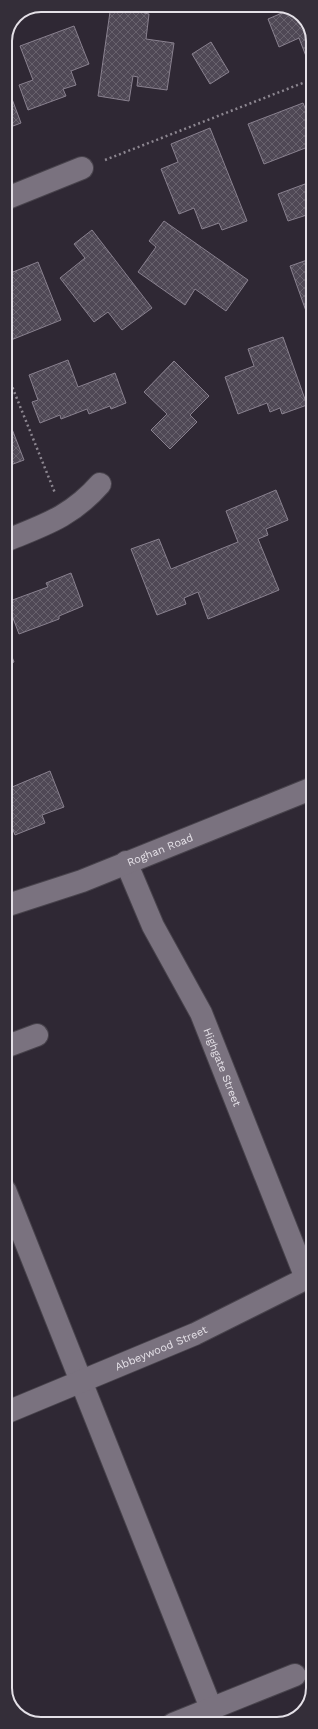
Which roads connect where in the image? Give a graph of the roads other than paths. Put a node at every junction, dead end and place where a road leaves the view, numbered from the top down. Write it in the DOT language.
graph roads {
  1 [pos="82,168"];
  2 [pos="12,196"];
  3 [pos="100,484"];
  4 [pos="12,538"];
  5 [pos="306,791"];
  6 [pos="126,862"];
  7 [pos="12,904"];
  8 [pos="37,1035"];
  9 [pos="12,1044"];
  10 [pos="12,1208"];
  11 [pos="306,1266"];
  12 [pos="306,1278"];
  13 [pos="81,1381"];
  14 [pos="12,1409"];
  15 [pos="295,1675"];
  16 [pos="211,1708"];
  17 [pos="190,1717"];
  1 -- 2 [label="street"];
  3 -- 4 [label="street"];
  5 -- 6 [label="street, Roghan Road"];
  6 -- 7 [label="street, Roghan Road"];
  6 -- 11 [label="street, Highgate Street"];
  8 -- 9 [label="street"];
  10 -- 13 [label="street"];
  12 -- 13 [label="street, Abbeywood Street"];
  13 -- 14 [label="street, Abbeywood Street"];
  13 -- 16 [label="street"];
  15 -- 16 [label="street"];
  16 -- 17 [label="street"];
}
